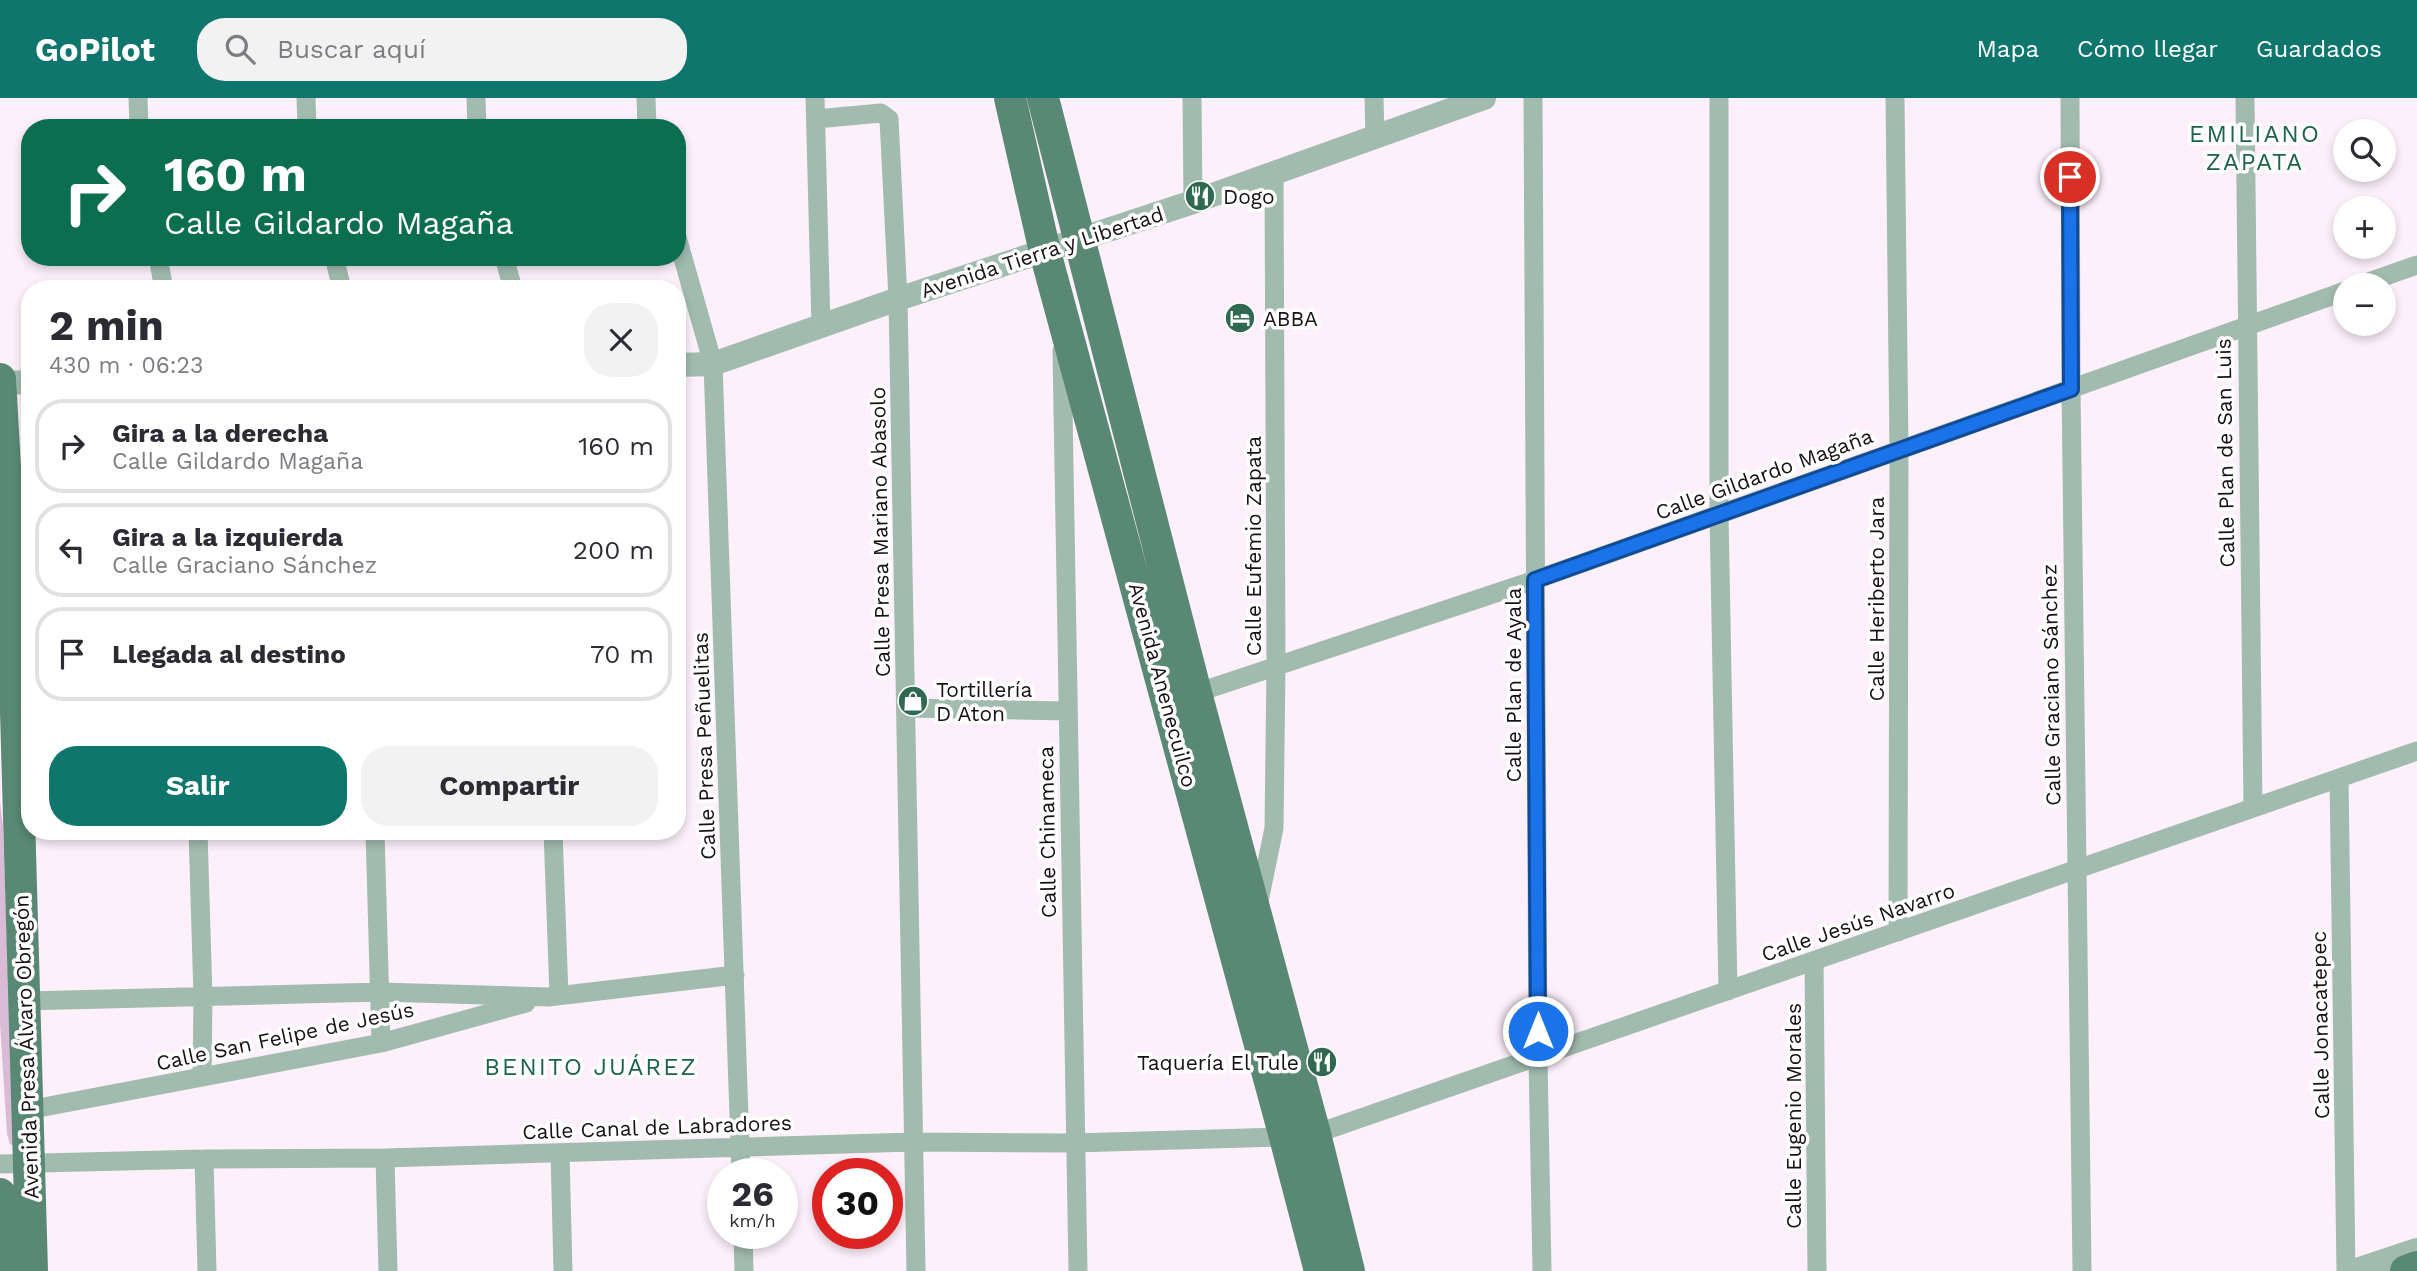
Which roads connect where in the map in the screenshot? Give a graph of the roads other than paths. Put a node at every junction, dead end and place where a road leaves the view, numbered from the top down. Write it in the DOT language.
graph roads {
  1 [pos="138,98"];
  2 [pos="306,98"];
  3 [pos="476,98"];
  4 [pos="646,98"];
  5 [pos="815,98"];
  6 [pos="1010,98"];
  7 [pos="1043,98"];
  8 [pos="1192,98"];
  9 [pos="1374,98"];
  10 [pos="1484,98"];
  11 [pos="1533,98"];
  12 [pos="1719,98"];
  13 [pos="1895,98"];
  14 [pos="2070,98"];
  15 [pos="2245,98"];
  16 [pos="139,119"];
  17 [pos="307,119"];
  18 [pos="477,119"];
  19 [pos="647,119"];
  20 [pos="816,119"];
  21 [pos="1375,137"];
  22 [pos="1274,173"];
  23 [pos="1194,202"];
  24 [pos="1079,241"];
  25 [pos="1045,252"];
  26 [pos="2417,265"];
  27 [pos="685,266"];
  28 [pos="2394,273"];
  29 [pos="2333,295"];
  30 [pos="898,299"];
  31 [pos="1061,308"];
  32 [pos="821,326"];
  33 [pos="2246,326"];
  34 [pos="713,364"];
  35 [pos="686,365"];
  36 [pos="10,381"];
  37 [pos="2071,389"];
  38 [pos="1899,450"];
  39 [pos="1719,514"];
  40 [pos="5,565"];
  41 [pos="1535,580"];
  42 [pos="6,610"];
  43 [pos="1276,666"];
  44 [pos="1196,693"];
  45 [pos="906,708"];
  46 [pos="1068,711"];
  47 [pos="2417,751"];
  48 [pos="2339,778"];
  49 [pos="2253,808"];
  50 [pos="198,840"];
  51 [pos="376,840"];
  52 [pos="553,840"];
  53 [pos="2076,870"];
  54 [pos="1256,916"];
  55 [pos="1898,932"];
  56 [pos="1814,961"];
  57 [pos="735,975"];
  58 [pos="1728,991"];
  59 [pos="380,992"];
  60 [pos="554,996"];
  61 [pos="203,997"];
  62 [pos="25,1001"];
  63 [pos="381,1043"];
  64 [pos="1538,1058"];
  65 [pos="202,1077"];
  66 [pos="28,1110"];
  67 [pos="1300,1135"];
  68 [pos="913,1142"];
  69 [pos="1074,1143"];
  70 [pos="741,1147"];
  71 [pos="560,1153"];
  72 [pos="385,1158"];
  73 [pos="741,1158"];
  74 [pos="204,1159"];
  75 [pos="15,1164"];
  76 [pos="0,1194"];
  77 [pos="743,1249"];
  78 [pos="2417,1250"];
  79 [pos="2417,1258"];
  80 [pos="2417,1267"];
  81 [pos="4,1271"];
  82 [pos="32,1271"];
  83 [pos="207,1271"];
  84 [pos="388,1271"];
  85 [pos="563,1271"];
  86 [pos="744,1271"];
  87 [pos="916,1271"];
  88 [pos="1078,1271"];
  89 [pos="1320,1271"];
  90 [pos="1349,1271"];
  91 [pos="1542,1271"];
  92 [pos="1817,1271"];
  93 [pos="2082,1271"];
  94 [pos="2346,1271"];
  95 [pos="2354,1271"];
  96 [pos="2406,1271"];
  97 [pos="2413,1271"];
  1 -- 16 [label="street"];
  2 -- 17 [label="street"];
  3 -- 18 [label="street"];
  4 -- 19 [label="street"];
  5 -- 20 [label="street"];
  6 -- 25 [label="main road, Avenida Anenecuilco"];
  7 -- 24 [label="main road, Avenida Anenecuilco"];
  8 -- 23 [label="street"];
  9 -- 21 [label="street"];
  10 -- 21 [label="street, Avenida Tierra y Libertad"];
  11 -- 41 [label="street, Calle Plan de Ayala"];
  12 -- 39 [label="street"];
  13 -- 38 [label="street, Calle Heriberto Jara"];
  14 -- 37 [label="street, Calle Graciano Sánchez"];
  15 -- 33 [label="street, Calle Plan de San Luis"];
  20 -- 30 [label="street, Calle Presa Mariano Abasolo"];
  20 -- 32 [label="street"];
  21 -- 22 [label="street, Avenida Tierra y Libertad"];
  22 -- 23 [label="street, Avenida Tierra y Libertad"];
  22 -- 43 [label="street, Calle Eufemio Zapata"];
  23 -- 24 [label="street, Avenida Tierra y Libertad"];
  24 -- 25 [label="street, Avenida Tierra y Libertad"];
  24 -- 44 [label="main road, Avenida Anenecuilco"];
  25 -- 30 [label="street, Avenida Tierra y Libertad"];
  25 -- 31 [label="main road, Avenida Anenecuilco"];
  26 -- 28 [label="street"];
  27 -- 34 [label="street, Calle Presa Peñuelitas"];
  29 -- 33 [label="street, Calle Gildardo Magaña"];
  30 -- 32 [label="street, Avenida Tierra y Libertad"];
  30 -- 45 [label="street, Calle Presa Mariano Abasolo"];
  31 -- 46 [label="street, Calle Chinameca"];
  31 -- 67 [label="main road, Avenida Anenecuilco"];
  32 -- 34 [label="street, Avenida Tierra y Libertad"];
  33 -- 37 [label="street, Calle Gildardo Magaña"];
  33 -- 49 [label="street, Calle Plan de San Luis"];
  34 -- 35 [label="street, Avenida Tierra y Libertad"];
  34 -- 57 [label="street, Calle Presa Peñuelitas"];
  36 -- 40 [label="main road, Avenida Presa Álvaro Obregón"];
  37 -- 38 [label="street, Calle Gildardo Magaña"];
  37 -- 53 [label="street, Calle Graciano Sánchez"];
  38 -- 39 [label="street, Calle Gildardo Magaña"];
  38 -- 55 [label="street, Calle Heriberto Jara"];
  39 -- 41 [label="street, Calle Gildardo Magaña"];
  39 -- 58 [label="street"];
  40 -- 42 [label="main road, Avenida Presa Álvaro Obregón"];
  41 -- 43 [label="street, Calle Gildardo Magaña"];
  41 -- 64 [label="street, Calle Plan de Ayala"];
  42 -- 62 [label="main road, Avenida Presa Álvaro Obregón"];
  43 -- 44 [label="street, Calle Gildardo Magaña"];
  43 -- 54 [label="street, Calle Eufemio Zapata"];
  44 -- 54 [label="main road, Avenida Anenecuilco"];
  45 -- 46 [label="street"];
  45 -- 68 [label="street, Calle Presa Mariano Abasolo"];
  46 -- 69 [label="street, Calle Chinameca"];
  47 -- 48 [label="street, Calle Jesús Navarro"];
  48 -- 49 [label="street, Calle Jesús Navarro"];
  48 -- 94 [label="street, Calle Jonacatepec"];
  49 -- 53 [label="street, Calle Jesús Navarro"];
  50 -- 61 [label="street"];
  51 -- 59 [label="street"];
  52 -- 60 [label="street"];
  53 -- 55 [label="street, Calle Jesús Navarro"];
  53 -- 93 [label="street, Calle Graciano Sánchez"];
  54 -- 67 [label="main road, Avenida Anenecuilco"];
  55 -- 56 [label="street, Calle Jesús Navarro"];
  56 -- 58 [label="street, Calle Jesús Navarro"];
  56 -- 92 [label="street, Calle Eugenio Morales"];
  57 -- 60 [label="street, Calle San Felipe de Jesús"];
  57 -- 70 [label="street, Calle Presa Peñuelitas"];
  58 -- 64 [label="street, Calle Jesús Navarro"];
  59 -- 60 [label="street, Calle San Felipe de Jesús"];
  59 -- 61 [label="street, Calle San Felipe de Jesús"];
  59 -- 63 [label="street"];
  60 -- 63 [label="street, Calle San Felipe de Jesús"];
  61 -- 62 [label="street, Calle San Felipe de Jesús"];
  61 -- 65 [label="street"];
  62 -- 66 [label="main road, Avenida Presa Álvaro Obregón"];
  63 -- 65 [label="street, Calle San Felipe de Jesús"];
  64 -- 67 [label="street, Calle Jesús Navarro"];
  64 -- 91 [label="street, Calle Plan de Ayala"];
  65 -- 66 [label="street, Calle San Felipe de Jesús"];
  66 -- 75 [label="main road, Avenida Presa Álvaro Obregón"];
  67 -- 69 [label="street, Calle Canal de Labradores"];
  67 -- 89 [label="main road, Avenida Anenecuilco"];
  67 -- 90 [label="main road, Avenida Anenecuilco"];
  68 -- 69 [label="street, Calle Canal de Labradores"];
  68 -- 70 [label="street, Calle Canal de Labradores"];
  68 -- 87 [label="street, Calle Presa Mariano Abasolo"];
  69 -- 88 [label="street, Calle Chinameca"];
  70 -- 71 [label="street, Calle Canal de Labradores"];
  70 -- 73 [label="street, Calle Presa Peñuelitas"];
  71 -- 72 [label="street, Calle Canal de Labradores"];
  71 -- 85 [label="street"];
  72 -- 74 [label="street, Calle Canal de Labradores"];
  72 -- 84 [label="street"];
  74 -- 75 [label="street, Calle Canal de Labradores"];
  74 -- 83 [label="street"];
  75 -- 82 [label="main road, Avenida Presa Álvaro Obregón"];
  76 -- 81 [label="main road"];
  77 -- 86 [label="street"];
  78 -- 95 [label="street"];
  79 -- 97 [label="street"];
  80 -- 96 [label="main road"];
}
